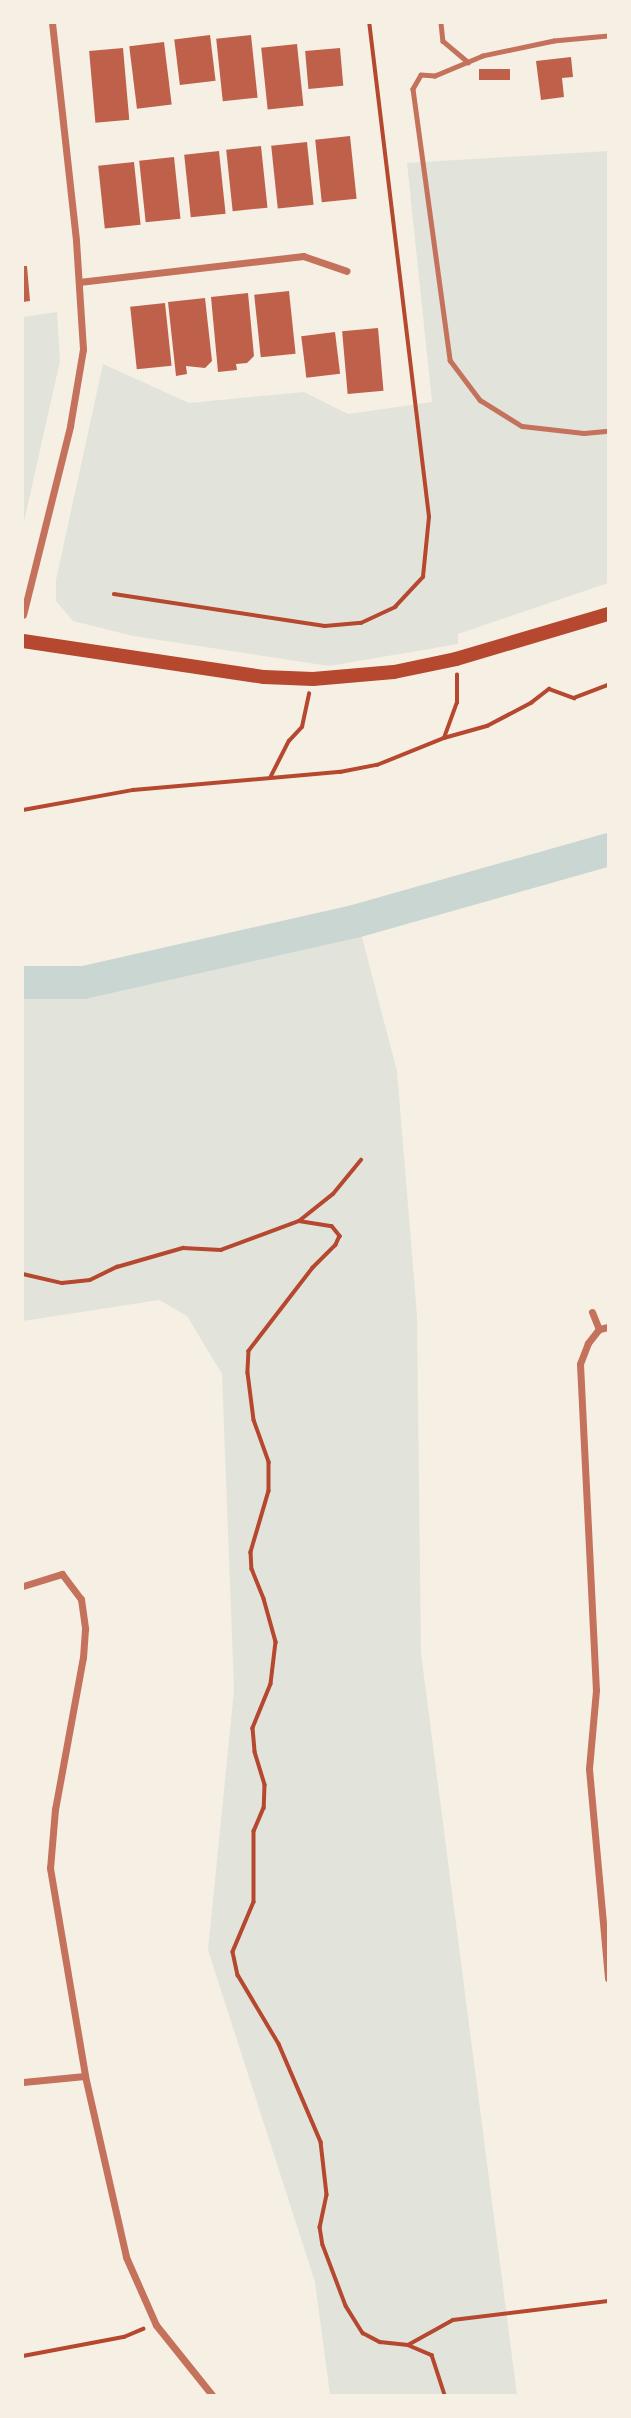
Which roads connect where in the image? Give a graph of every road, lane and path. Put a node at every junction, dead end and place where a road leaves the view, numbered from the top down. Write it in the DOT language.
graph roads {
  1 [pos="52,23"];
  2 [pos="369,23"];
  3 [pos="441,23"];
  4 [pos="608,36"];
  5 [pos="468,62"];
  6 [pos="347,271"];
  7 [pos="79,282"];
  8 [pos="608,432"];
  9 [pos="114,594"];
  10 [pos="608,614"];
  11 [pos="23,615"];
  12 [pos="23,640"];
  13 [pos="456,659"];
  14 [pos="313,679"];
  15 [pos="608,685"];
  16 [pos="444,738"];
  17 [pos="271,776"];
  18 [pos="23,810"];
  19 [pos="361,1160"];
  20 [pos="299,1221"];
  21 [pos="23,1274"];
  22 [pos="592,1312"];
  23 [pos="608,1327"];
  24 [pos="599,1329"];
  25 [pos="23,1586"];
  26 [pos="604,1881"];
  27 [pos="608,1978"];
  28 [pos="85,2076"];
  29 [pos="23,2082"];
  30 [pos="608,2301"];
  31 [pos="156,2325"];
  32 [pos="408,2345"];
  33 [pos="23,2356"];
  34 [pos="212,2395"];
  35 [pos="445,2395"];
  1 -- 7 [label="street"];
  2 -- 9 [label="path"];
  3 -- 5 [label="lane"];
  4 -- 5 [label="lane"];
  5 -- 8 [label="lane"];
  6 -- 7 [label="street"];
  7 -- 11 [label="street"];
  10 -- 13 [label="main road"];
  12 -- 14 [label="main road"];
  13 -- 14 [label="main road"];
  13 -- 16 [label="path"];
  14 -- 17 [label="path"];
  15 -- 16 [label="path"];
  16 -- 17 [label="path"];
  17 -- 18 [label="path"];
  19 -- 20 [label="path"];
  20 -- 21 [label="path"];
  20 -- 32 [label="path"];
  22 -- 24 [label="street"];
  23 -- 24 [label="street"];
  24 -- 26 [label="street"];
  25 -- 28 [label="street"];
  26 -- 27 [label="street"];
  28 -- 29 [label="street"];
  28 -- 31 [label="street"];
  30 -- 32 [label="path"];
  31 -- 33 [label="path"];
  31 -- 34 [label="street"];
  32 -- 35 [label="path"];
}
